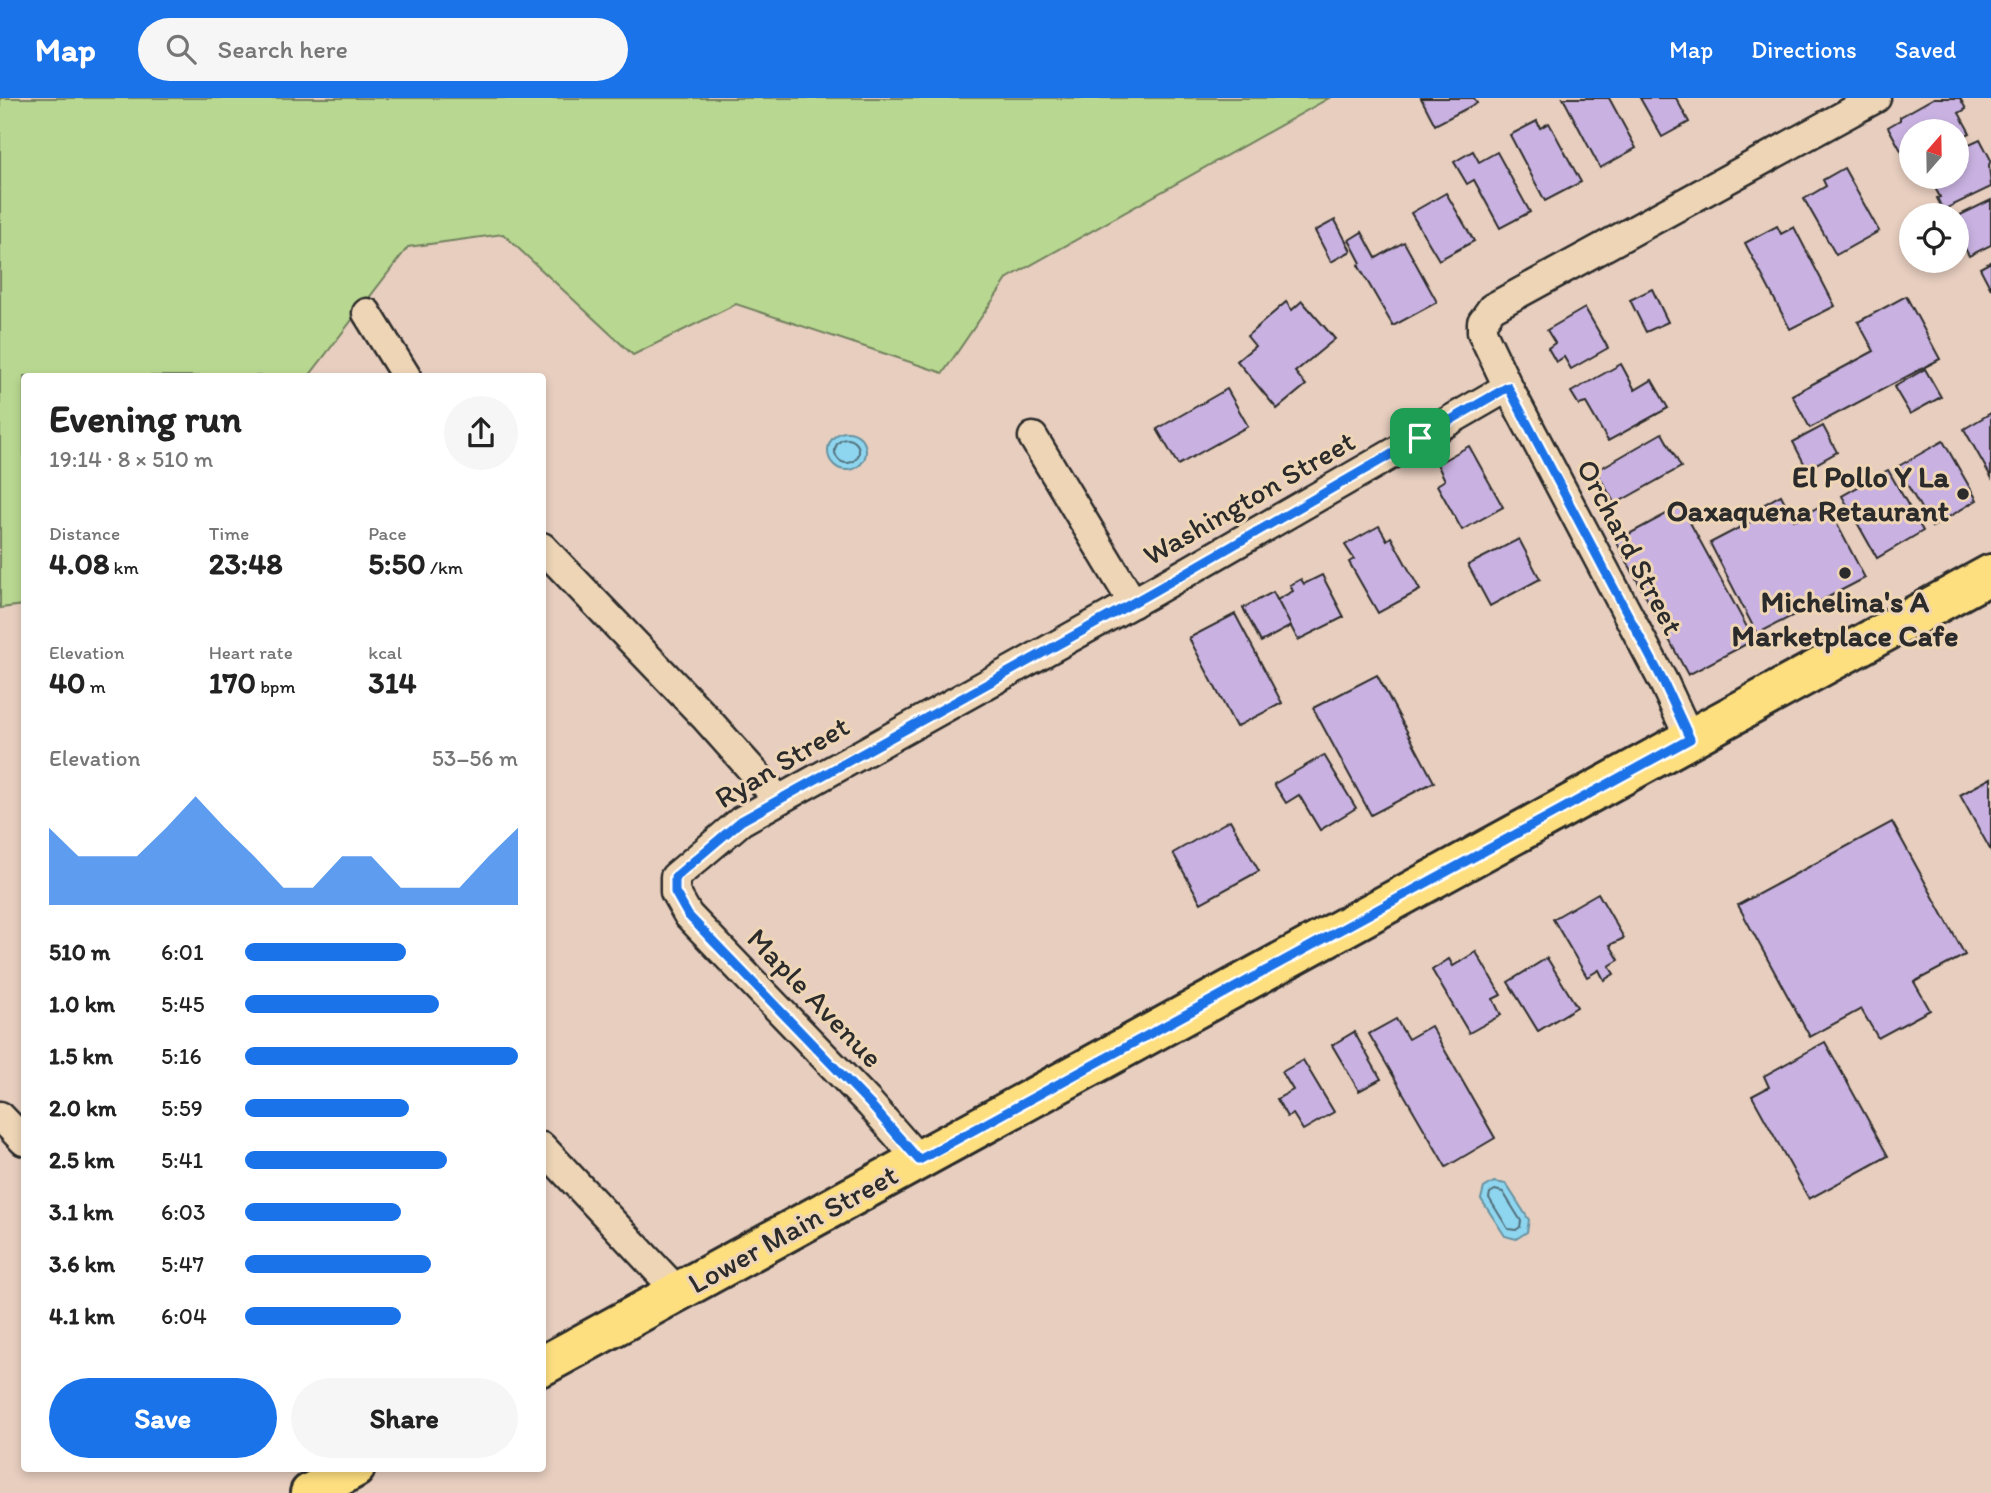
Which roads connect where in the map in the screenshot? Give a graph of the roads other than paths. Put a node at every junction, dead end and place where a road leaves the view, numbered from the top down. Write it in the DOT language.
graph roads {
  1 [pos="1875,98"];
  2 [pos="367,313"];
  3 [pos="404,373"];
  4 [pos="1508,387"];
  5 [pos="1034,437"];
  6 [pos="546,551"];
  7 [pos="1991,574"];
  8 [pos="1133,603"];
  9 [pos="931,714"];
  10 [pos="1690,739"];
  11 [pos="778,799"];
  12 [pos="675,877"];
  13 [pos="0,1116"];
  14 [pos="21,1138"];
  15 [pos="546,1151"];
  16 [pos="919,1160"];
  17 [pos="678,1292"];
  18 [pos="546,1364"];
  19 [pos="345,1472"];
  20 [pos="310,1493"];
  1 -- 4 [label="street"];
  2 -- 3 [label="street"];
  4 -- 8 [label="street, Washington Street"];
  4 -- 10 [label="street, Orchard Street"];
  5 -- 8 [label="street"];
  6 -- 11 [label="street"];
  7 -- 10 [label="main road, Lower Main Street"];
  8 -- 9 [label="street, Washington Street"];
  9 -- 11 [label="street, Ryan Street"];
  10 -- 16 [label="main road, Lower Main Street"];
  11 -- 12 [label="street, Ryan Street"];
  12 -- 16 [label="street, Maple Avenue"];
  13 -- 14 [label="street"];
  15 -- 17 [label="street"];
  16 -- 17 [label="main road, Lower Main Street"];
  17 -- 18 [label="main road, Lower Main Street"];
  19 -- 20 [label="main road"];
}
